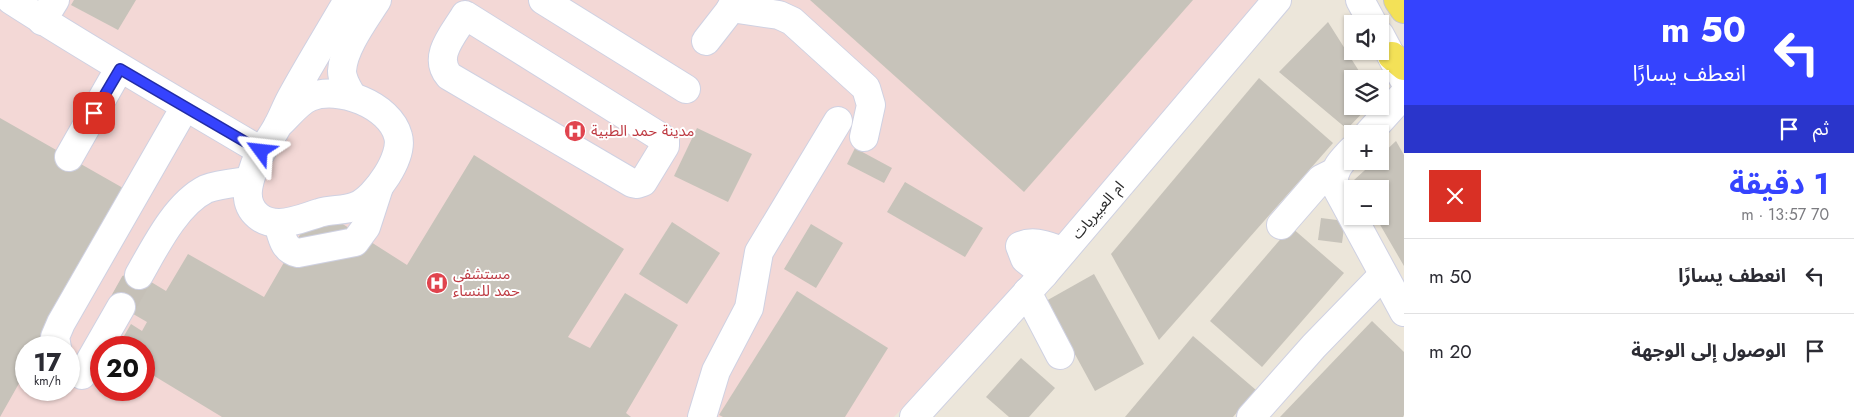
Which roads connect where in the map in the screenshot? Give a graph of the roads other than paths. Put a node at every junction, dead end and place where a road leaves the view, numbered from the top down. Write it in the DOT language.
graph roads {
  1 [pos="11,0"];
  2 [pos="348,0"];
  3 [pos="377,0"];
  4 [pos="543,0"];
  5 [pos="1277,0"];
  6 [pos="1360,0"];
  7 [pos="1398,0"];
  8 [pos="734,4"];
  9 [pos="1404,9"];
  10 [pos="49,11"];
  11 [pos="465,15"];
  12 [pos="1369,15"];
  13 [pos="706,41"];
  14 [pos="1392,52"];
  15 [pos="127,73"];
  16 [pos="1404,81"];
  17 [pos="686,89"];
  18 [pos="1404,94"];
  19 [pos="352,96"];
  20 [pos="185,107"];
  21 [pos="838,121"];
  22 [pos="278,125"];
  23 [pos="1376,125"];
  24 [pos="864,137"];
  25 [pos="261,151"];
  26 [pos="1344,160"];
  27 [pos="77,161"];
  28 [pos="1335,172"];
  29 [pos="249,181"];
  30 [pos="380,186"];
  31 [pos="278,223"];
  32 [pos="1281,225"];
  33 [pos="1063,251"];
  34 [pos="139,275"];
  35 [pos="1383,275"];
  36 [pos="1035,283"];
  37 [pos="121,307"];
  38 [pos="1404,312"];
  39 [pos="55,336"];
  40 [pos="1060,355"];
  41 [pos="80,374"];
  42 [pos="702,417"];
  43 [pos="914,417"];
  44 [pos="1251,417"];
  1 -- 10 [label="street"];
  2 -- 22 [label="street"];
  3 -- 19 [label="street"];
  4 -- 17 [label="street"];
  5 -- 33 [label="street, ام العبيريات"];
  6 -- 12 [label="street"];
  7 -- 9 [label="main road"];
  8 -- 13 [label="street"];
  8 -- 24 [label="street"];
  10 -- 15 [label="street"];
  11 -- 11 [label="street"];
  14 -- 16 [label="street"];
  15 -- 20 [label="street"];
  15 -- 27 [label="street"];
  18 -- 23 [label="street"];
  19 -- 22 [label="street"];
  19 -- 30 [label="street"];
  20 -- 25 [label="street"];
  20 -- 39 [label="street"];
  21 -- 42 [label="street"];
  22 -- 25 [label="street"];
  25 -- 29 [label="street"];
  26 -- 28 [label="street"];
  28 -- 32 [label="street"];
  28 -- 35 [label="street"];
  29 -- 31 [label="street"];
  29 -- 34 [label="street"];
  30 -- 31 [label="street"];
  30 -- 31 [label="street"];
  33 -- 36 [label="street, ام العبيريات"];
  33 -- 36 [label="street"];
  35 -- 38 [label="street"];
  35 -- 44 [label="street"];
  36 -- 40 [label="street"];
  36 -- 43 [label="street, ام العبيريات"];
  37 -- 41 [label="street"];
}
